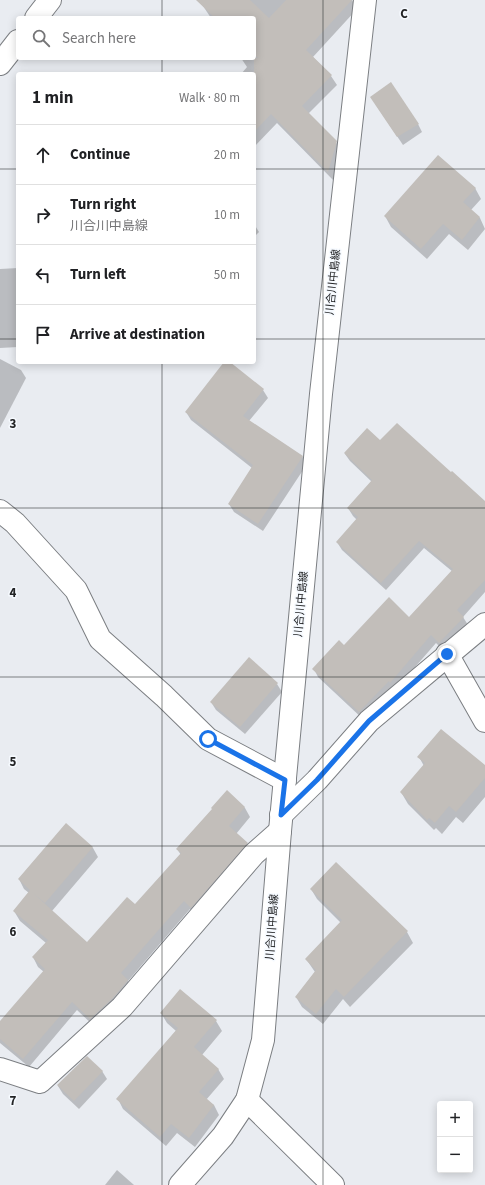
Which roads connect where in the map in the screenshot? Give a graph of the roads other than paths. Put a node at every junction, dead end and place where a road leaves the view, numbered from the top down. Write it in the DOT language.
graph roads {
  1 [pos="50,0"];
  2 [pos="365,0"];
  3 [pos="38,16"];
  4 [pos="16,44"];
  5 [pos="0,64"];
  6 [pos="0,511"];
  7 [pos="485,624"];
  8 [pos="447,654"];
  9 [pos="485,721"];
  10 [pos="285,780"];
  11 [pos="280,823"];
  12 [pos="0,1069"];
  13 [pos="247,1100"];
  14 [pos="180,1185"];
  15 [pos="333,1185"];
  1 -- 3 [label="street"];
  2 -- 10 [label="street, 川合川中島線"];
  4 -- 5 [label="street"];
  6 -- 10 [label="street"];
  7 -- 8 [label="street"];
  8 -- 9 [label="street"];
  8 -- 11 [label="street"];
  10 -- 11 [label="street, 川合川中島線"];
  11 -- 12 [label="street"];
  11 -- 13 [label="street, 川合川中島線"];
  13 -- 14 [label="street, 川合川中島線"];
  13 -- 15 [label="street"];
}
